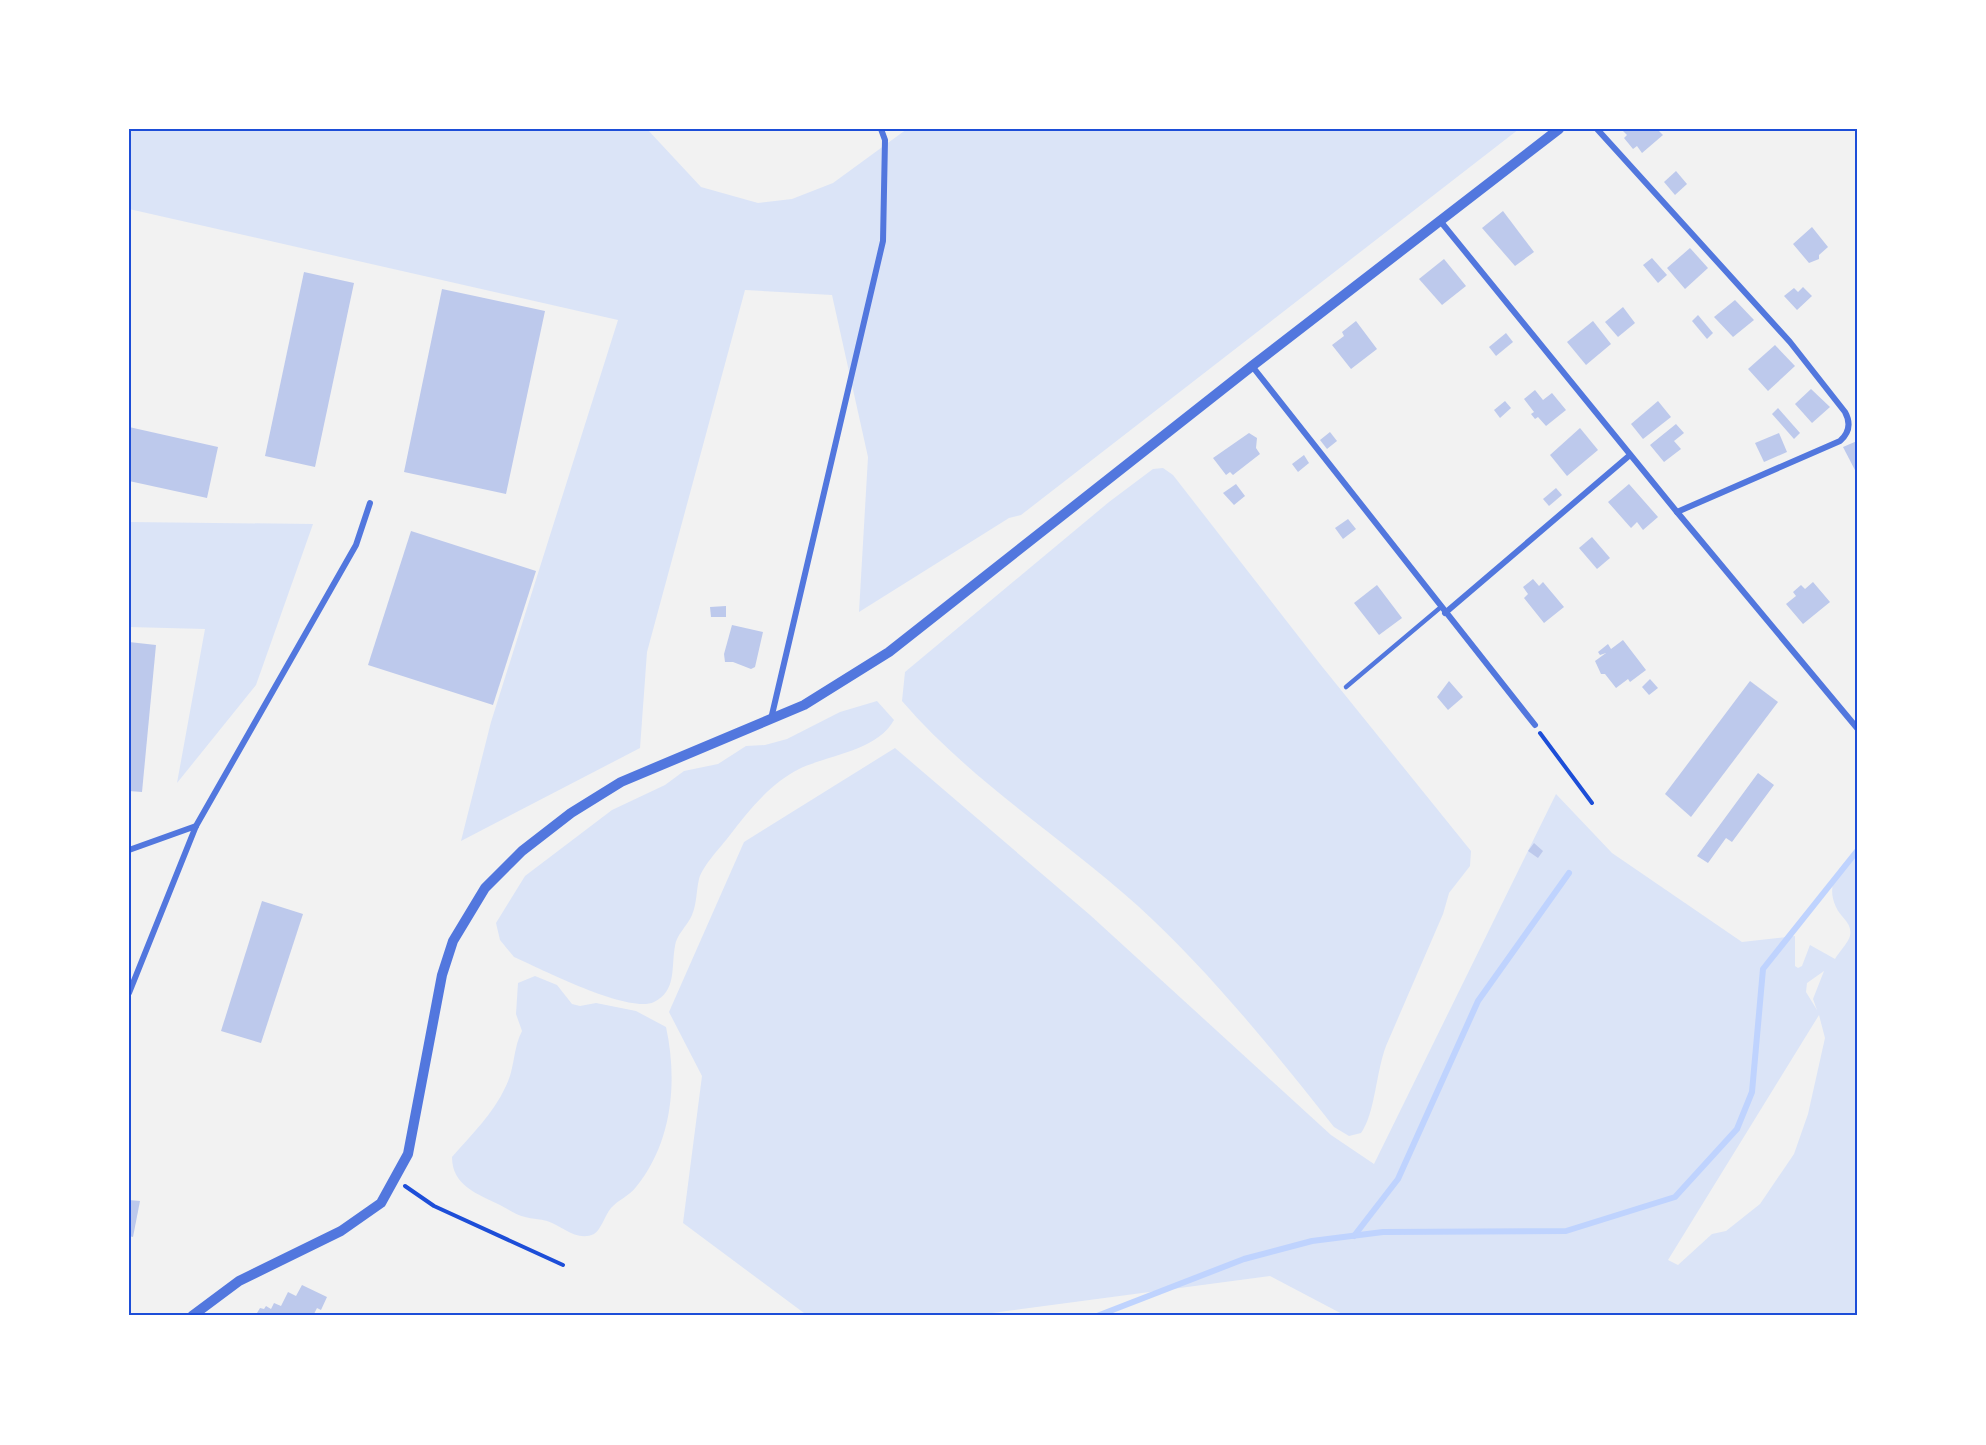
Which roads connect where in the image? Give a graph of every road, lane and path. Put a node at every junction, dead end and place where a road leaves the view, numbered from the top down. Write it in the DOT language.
graph roads {
  1 [pos="881,129"];
  2 [pos="1559,129"];
  3 [pos="1597,129"];
  4 [pos="1441,222"];
  5 [pos="1251,366"];
  6 [pos="1630,455"];
  7 [pos="370,503"];
  8 [pos="1677,512"];
  9 [pos="1443,610"];
  10 [pos="1346,687"];
  11 [pos="771,720"];
  12 [pos="1535,725"];
  13 [pos="1857,728"];
  14 [pos="1592,803"];
  15 [pos="196,826"];
  16 [pos="129,850"];
  17 [pos="129,993"];
  18 [pos="394,1179"];
  19 [pos="563,1265"];
  20 [pos="193,1316"];
  1 -- 11 [label="street"];
  2 -- 4 [label="street"];
  3 -- 8 [label="street"];
  4 -- 5 [label="street"];
  4 -- 6 [label="street"];
  5 -- 9 [label="street"];
  5 -- 11 [label="street"];
  6 -- 8 [label="street"];
  6 -- 9 [label="street"];
  7 -- 15 [label="street"];
  8 -- 13 [label="street"];
  9 -- 10 [label="lane"];
  9 -- 12 [label="street"];
  11 -- 18 [label="street"];
  12 -- 14 [label="path"];
  15 -- 16 [label="street"];
  15 -- 17 [label="street"];
  18 -- 19 [label="path"];
  18 -- 20 [label="street"];
}
